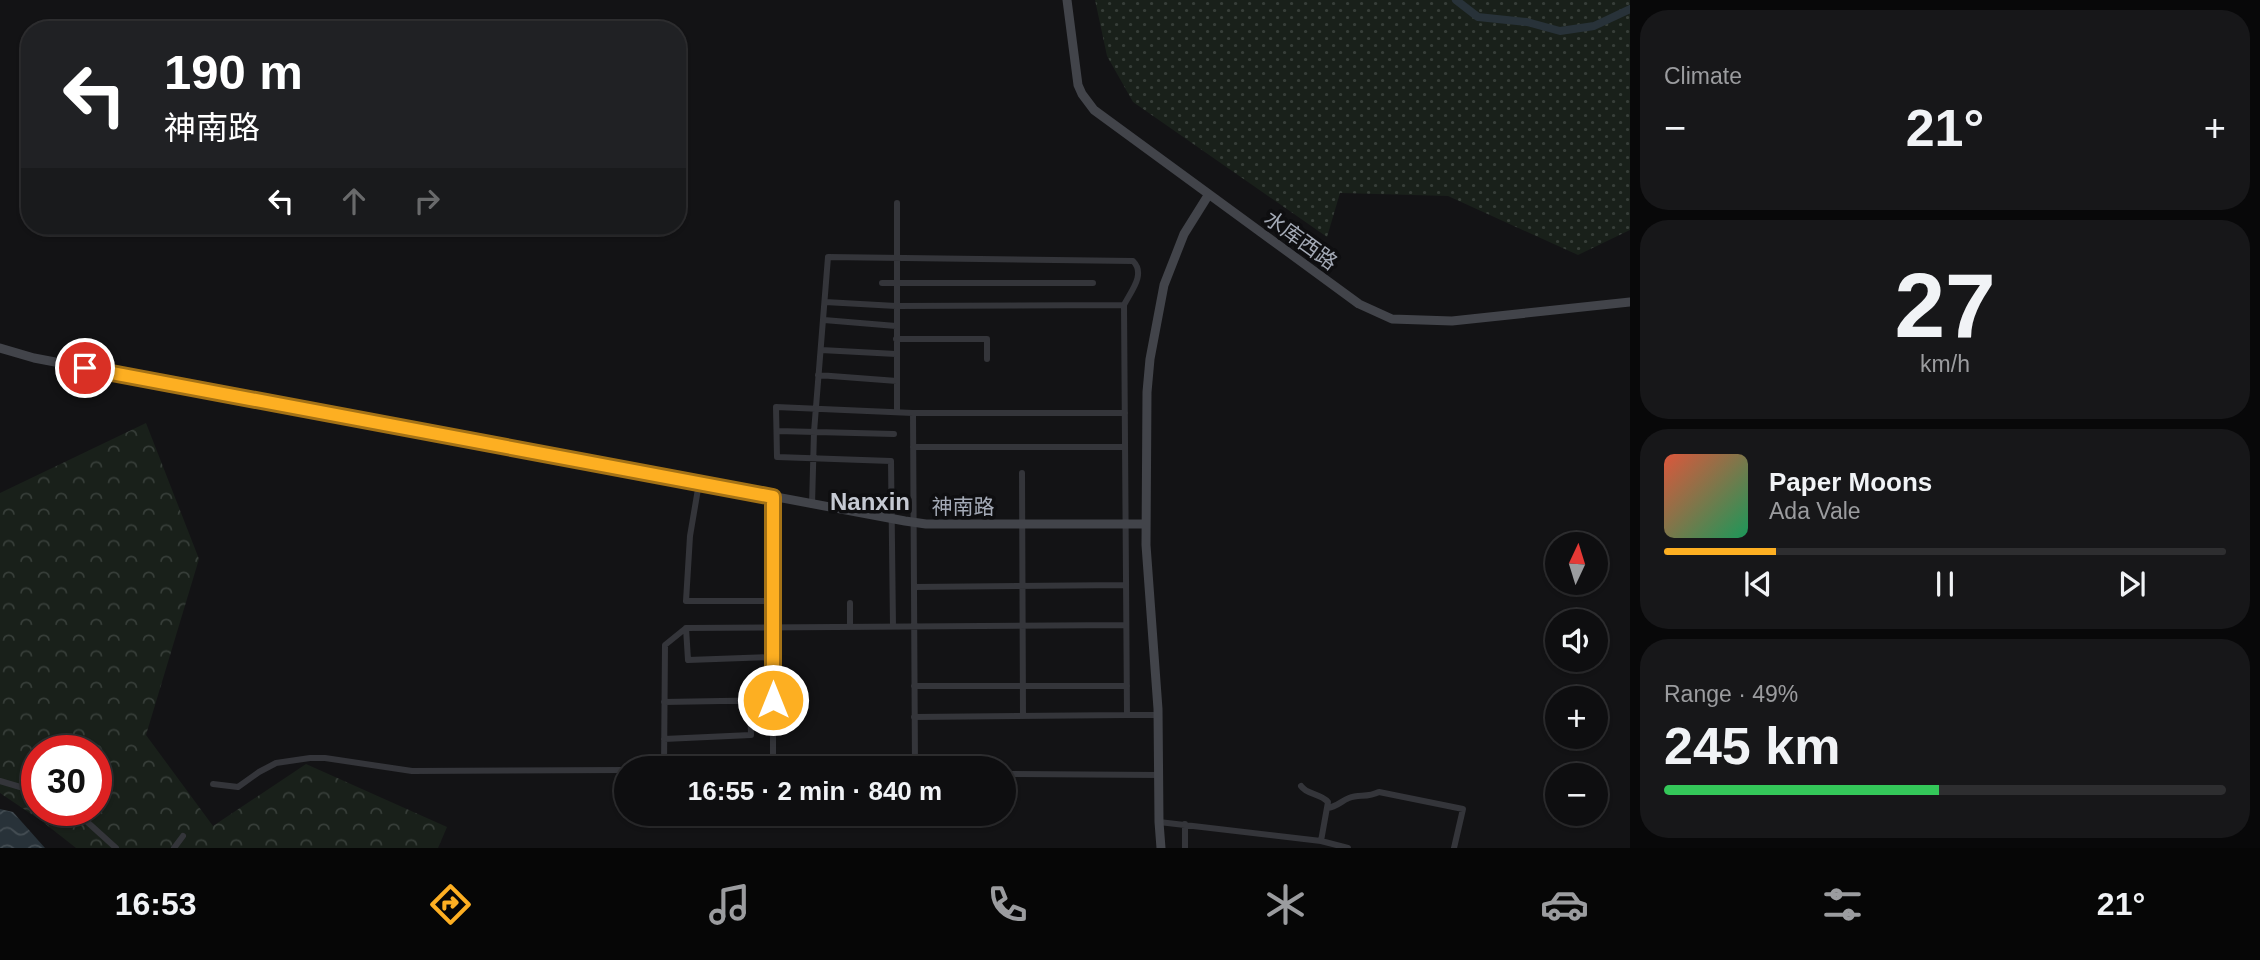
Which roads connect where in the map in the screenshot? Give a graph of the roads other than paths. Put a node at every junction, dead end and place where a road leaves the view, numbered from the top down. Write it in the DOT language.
graph roads {
  1 [pos="1067,0"];
  2 [pos="1209,194"];
  3 [pos="897,203"];
  4 [pos="897,258"];
  5 [pos="882,283"];
  6 [pos="897,283"];
  7 [pos="1093,283"];
  8 [pos="825,302"];
  9 [pos="1630,302"];
  10 [pos="1124,305"];
  11 [pos="896,306"];
  12 [pos="824,320"];
  13 [pos="896,326"];
  14 [pos="896,339"];
  15 [pos="0,348"];
  16 [pos="821,350"];
  17 [pos="896,354"];
  18 [pos="987,359"];
  19 [pos="818,375"];
  20 [pos="897,381"];
  21 [pos="815,407"];
  22 [pos="897,411"];
  23 [pos="913,412"];
  24 [pos="1125,413"];
  25 [pos="777,431"];
  26 [pos="814,432"];
  27 [pos="894,434"];
  28 [pos="913,447"];
  29 [pos="1125,447"];
  30 [pos="812,459"];
  31 [pos="1021,473"];
  32 [pos="699,483"];
  33 [pos="773,497"];
  34 [pos="812,505"];
  35 [pos="892,519"];
  36 [pos="913,522"];
  37 [pos="1126,523"];
  38 [pos="1022,524"];
  39 [pos="1145,524"];
  40 [pos="1126,585"];
  41 [pos="1022,586"];
  42 [pos="914,587"];
  43 [pos="773,601"];
  44 [pos="850,603"];
  45 [pos="1022,625"];
  46 [pos="1126,625"];
  47 [pos="850,626"];
  48 [pos="893,626"];
  49 [pos="914,626"];
  50 [pos="773,627"];
  51 [pos="686,628"];
  52 [pos="773,657"];
  53 [pos="914,686"];
  54 [pos="1023,686"];
  55 [pos="1127,686"];
  56 [pos="773,700"];
  57 [pos="750,701"];
  58 [pos="664,702"];
  59 [pos="1127,715"];
  60 [pos="1158,715"];
  61 [pos="1023,716"];
  62 [pos="914,717"];
  63 [pos="664,739"];
  64 [pos="664,756"];
  65 [pos="773,756"];
  66 [pos="915,756"];
  67 [pos="614,770"];
  68 [pos="1016,774"];
  69 [pos="1159,775"];
  70 [pos="0,781"];
  71 [pos="213,784"];
  72 [pos="1301,786"];
  73 [pos="21,787"];
  74 [pos="1328,808"];
  75 [pos="1158,822"];
  76 [pos="1185,824"];
  77 [pos="92,826"];
  78 [pos="183,836"];
  79 [pos="1321,841"];
  80 [pos="1330,846"];
  81 [pos="116,848"];
  82 [pos="174,848"];
  83 [pos="1161,848"];
  84 [pos="1185,848"];
  85 [pos="1348,848"];
  86 [pos="1454,848"];
  1 -- 2 [label="street, 水库西路"];
  2 -- 9 [label="street, 水库西路"];
  2 -- 39 [label="street"];
  3 -- 4 [label="street"];
  4 -- 6 [label="street"];
  4 -- 8 [label="street"];
  4 -- 10 [label="street"];
  5 -- 6 [label="street"];
  6 -- 7 [label="street"];
  6 -- 11 [label="street"];
  8 -- 11 [label="street"];
  8 -- 12 [label="street"];
  10 -- 11 [label="street"];
  10 -- 24 [label="street"];
  11 -- 13 [label="street"];
  12 -- 13 [label="street"];
  12 -- 16 [label="street"];
  13 -- 14 [label="street"];
  14 -- 17 [label="street"];
  14 -- 18 [label="street"];
  15 -- 32 [label="street, 神南路"];
  16 -- 17 [label="street"];
  16 -- 19 [label="street"];
  17 -- 20 [label="street"];
  19 -- 20 [label="street"];
  19 -- 21 [label="street"];
  20 -- 22 [label="street"];
  21 -- 22 [label="street"];
  21 -- 25 [label="street"];
  21 -- 26 [label="street"];
  22 -- 23 [label="street"];
  23 -- 24 [label="street"];
  23 -- 28 [label="street"];
  24 -- 29 [label="street"];
  25 -- 26 [label="street"];
  25 -- 30 [label="street"];
  26 -- 27 [label="street"];
  26 -- 30 [label="street"];
  28 -- 29 [label="street"];
  28 -- 36 [label="street"];
  29 -- 37 [label="street"];
  30 -- 34 [label="street"];
  30 -- 35 [label="street"];
  31 -- 38 [label="street"];
  32 -- 33 [label="street, 神南路"];
  32 -- 43 [label="street"];
  33 -- 34 [label="street, 神南路"];
  33 -- 43 [label="street"];
  34 -- 35 [label="street, 神南路"];
  35 -- 36 [label="street, 神南路"];
  35 -- 48 [label="street"];
  36 -- 38 [label="street, 神南路"];
  36 -- 42 [label="street"];
  37 -- 38 [label="street, 神南路"];
  37 -- 39 [label="street, 神南路"];
  37 -- 40 [label="street"];
  38 -- 41 [label="street"];
  39 -- 60 [label="street"];
  40 -- 41 [label="street"];
  40 -- 46 [label="street"];
  41 -- 42 [label="street"];
  41 -- 45 [label="street"];
  42 -- 49 [label="street"];
  43 -- 50 [label="street"];
  44 -- 47 [label="street"];
  45 -- 46 [label="street"];
  45 -- 49 [label="street"];
  45 -- 54 [label="street"];
  46 -- 55 [label="street"];
  47 -- 48 [label="street"];
  47 -- 50 [label="street"];
  48 -- 49 [label="street"];
  49 -- 53 [label="street"];
  50 -- 51 [label="street"];
  50 -- 52 [label="street"];
  51 -- 52 [label="street"];
  51 -- 58 [label="street"];
  52 -- 56 [label="street"];
  53 -- 54 [label="street"];
  53 -- 62 [label="street"];
  54 -- 55 [label="street"];
  54 -- 61 [label="street"];
  55 -- 59 [label="street"];
  56 -- 57 [label="street"];
  56 -- 65 [label="street"];
  57 -- 58 [label="street"];
  57 -- 63 [label="street"];
  58 -- 63 [label="street"];
  59 -- 60 [label="street"];
  59 -- 61 [label="street"];
  60 -- 69 [label="street"];
  61 -- 62 [label="street"];
  62 -- 66 [label="street"];
  63 -- 64 [label="street"];
  67 -- 71 [label="street"];
  68 -- 69 [label="street"];
  69 -- 75 [label="street"];
  70 -- 73 [label="street"];
  72 -- 74 [label="street"];
  74 -- 79 [label="street"];
  74 -- 86 [label="street"];
  75 -- 76 [label="street"];
  75 -- 83 [label="street"];
  76 -- 79 [label="street"];
  76 -- 84 [label="street"];
  77 -- 81 [label="street"];
  78 -- 82 [label="street"];
  79 -- 80 [label="street"];
  80 -- 85 [label="street"];
}
